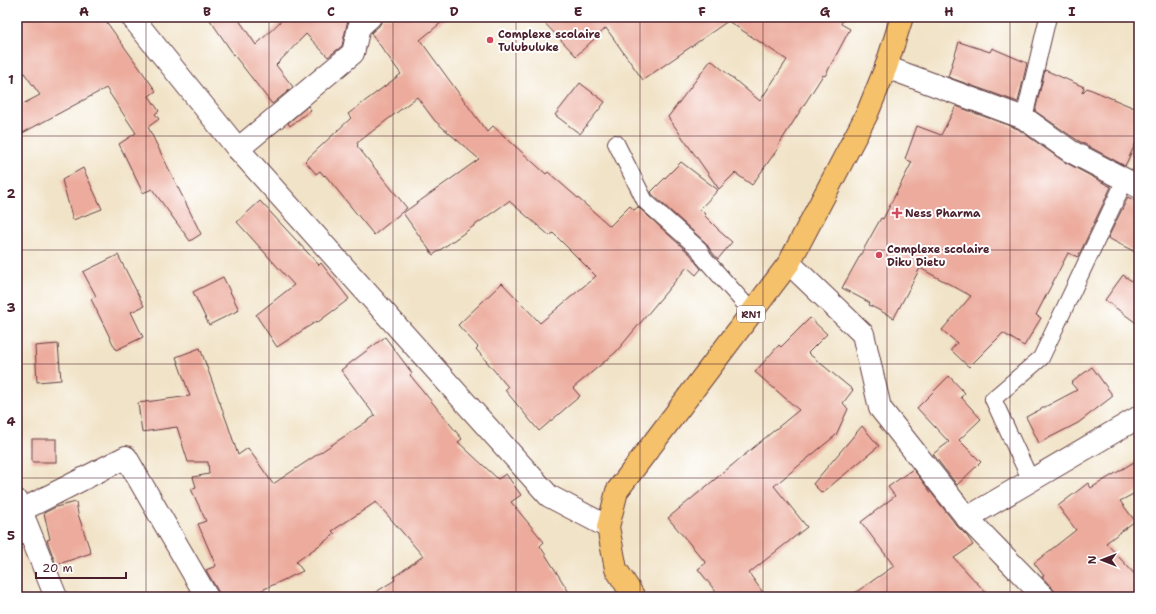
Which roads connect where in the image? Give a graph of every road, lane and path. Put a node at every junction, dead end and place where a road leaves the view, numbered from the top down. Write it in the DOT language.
graph roads {
  1 [pos="132,17"];
  2 [pos="370,17"];
  3 [pos="902,17"];
  4 [pos="1048,17"];
  5 [pos="886,67"];
  6 [pos="1024,118"];
  7 [pos="616,143"];
  8 [pos="238,149"];
  9 [pos="1132,183"];
  10 [pos="789,263"];
  11 [pos="752,312"];
  12 [pos="1139,417"];
  13 [pos="1031,481"];
  14 [pos="19,505"];
  15 [pos="967,518"];
  16 [pos="608,527"];
  17 [pos="56,597"];
  18 [pos="207,597"];
  19 [pos="634,597"];
  20 [pos="1044,597"];
  1 -- 8 [label="street"];
  2 -- 8 [label="street"];
  3 -- 5 [label="highway, RN1"];
  4 -- 6 [label="lane"];
  5 -- 6 [label="street"];
  5 -- 10 [label="highway, RN1"];
  6 -- 9 [label="street"];
  7 -- 11 [label="lane"];
  8 -- 16 [label="street"];
  9 -- 13 [label="lane"];
  10 -- 11 [label="highway, RN1"];
  10 -- 15 [label="street"];
  11 -- 16 [label="highway, RN1"];
  12 -- 13 [label="street"];
  13 -- 15 [label="street"];
  14 -- 17 [label="street"];
  14 -- 18 [label="street"];
  15 -- 20 [label="street"];
  16 -- 19 [label="highway, RN1"];
}
